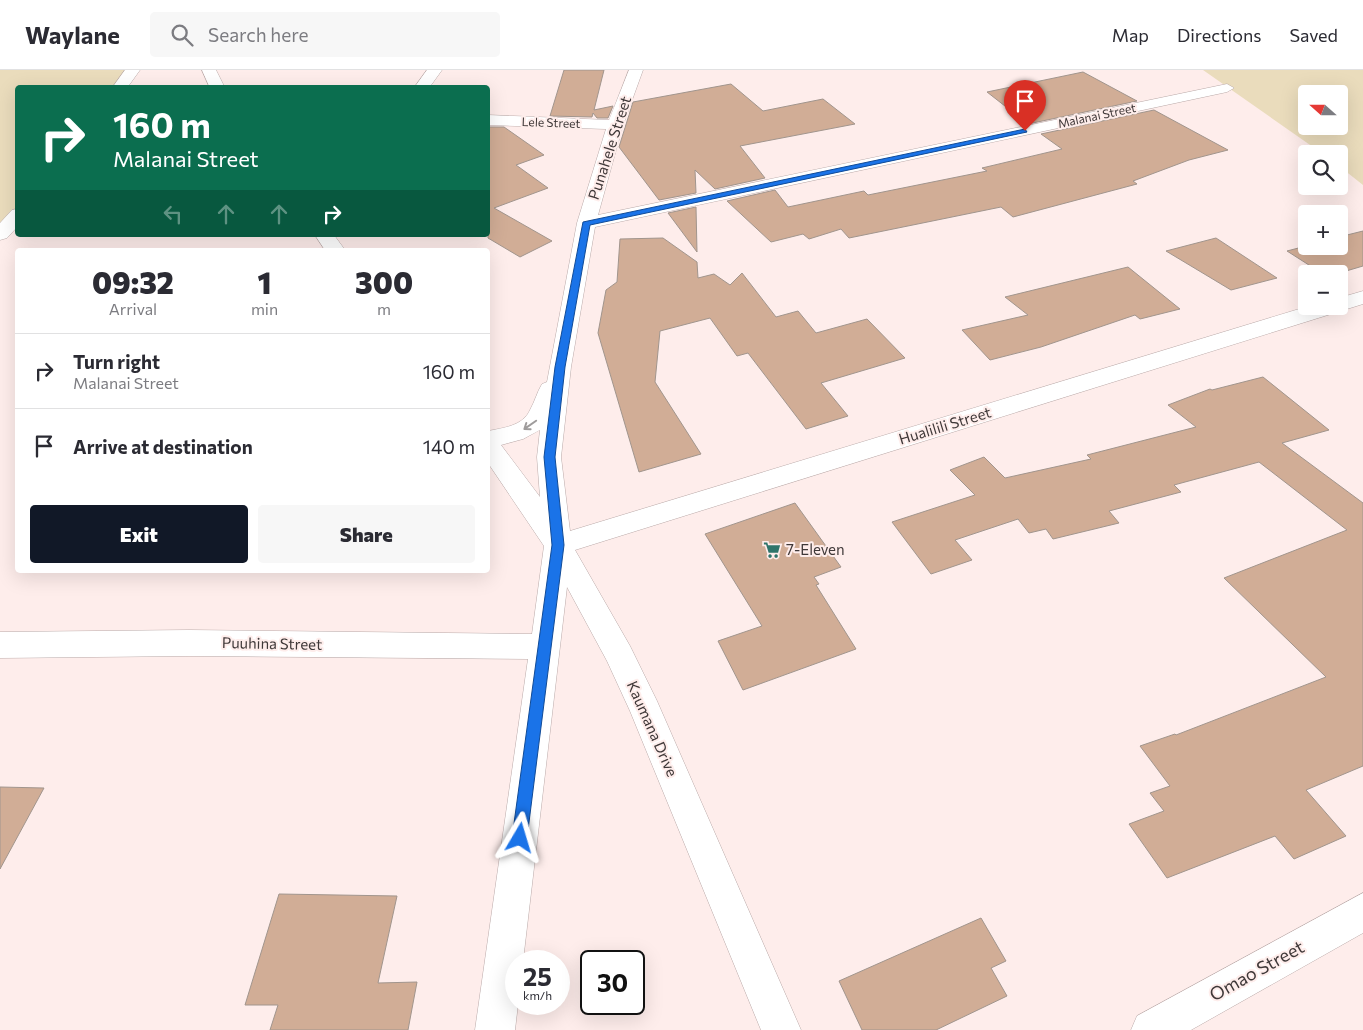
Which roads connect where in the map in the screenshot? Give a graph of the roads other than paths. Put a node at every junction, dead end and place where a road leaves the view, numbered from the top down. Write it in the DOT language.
graph roads {
  1 [pos="133,70"];
  2 [pos="209,70"];
  3 [pos="435,70"];
  4 [pos="636,70"];
  5 [pos="121,85"];
  6 [pos="216,85"];
  7 [pos="423,85"];
  8 [pos="1227,88"];
  9 [pos="490,120"];
  10 [pos="616,126"];
  11 [pos="15,217"];
  12 [pos="586,223"];
  13 [pos="0,234"];
  14 [pos="326,237"];
  15 [pos="334,248"];
  16 [pos="1363,297"];
  17 [pos="1348,301"];
  18 [pos="1303,315"];
  19 [pos="560,367"];
  20 [pos="490,439"];
  21 [pos="490,449"];
  22 [pos="558,545"];
  23 [pos="0,645"];
  24 [pos="544,647"];
  25 [pos="1363,912"];
  26 [pos="495,1030"];
  27 [pos="781,1030"];
  28 [pos="1151,1030"];
  1 -- 5 [label="street"];
  2 -- 6 [label="street"];
  3 -- 7 [label="street"];
  4 -- 10 [label="street, Punahele Street"];
  8 -- 12 [label="street, Malanai Street"];
  9 -- 10 [label="street, Lele Street"];
  10 -- 12 [label="street, Punahele Street"];
  11 -- 13 [label="street"];
  12 -- 19 [label="street, Punahele Street"];
  14 -- 15 [label="street"];
  16 -- 17 [label="street"];
  18 -- 22 [label="street, Hualilili Street"];
  19 -- 20 [label="street, one-way"];
  19 -- 22 [label="street, Punahele Street"];
  21 -- 22 [label="street, Kaumana Drive"];
  22 -- 24 [label="street, Punahele Street"];
  22 -- 27 [label="street, Kaumana Drive"];
  23 -- 24 [label="street, Puuhina Street"];
  24 -- 26 [label="street, Punahele Street"];
  25 -- 28 [label="street, Omao Street"];
}
